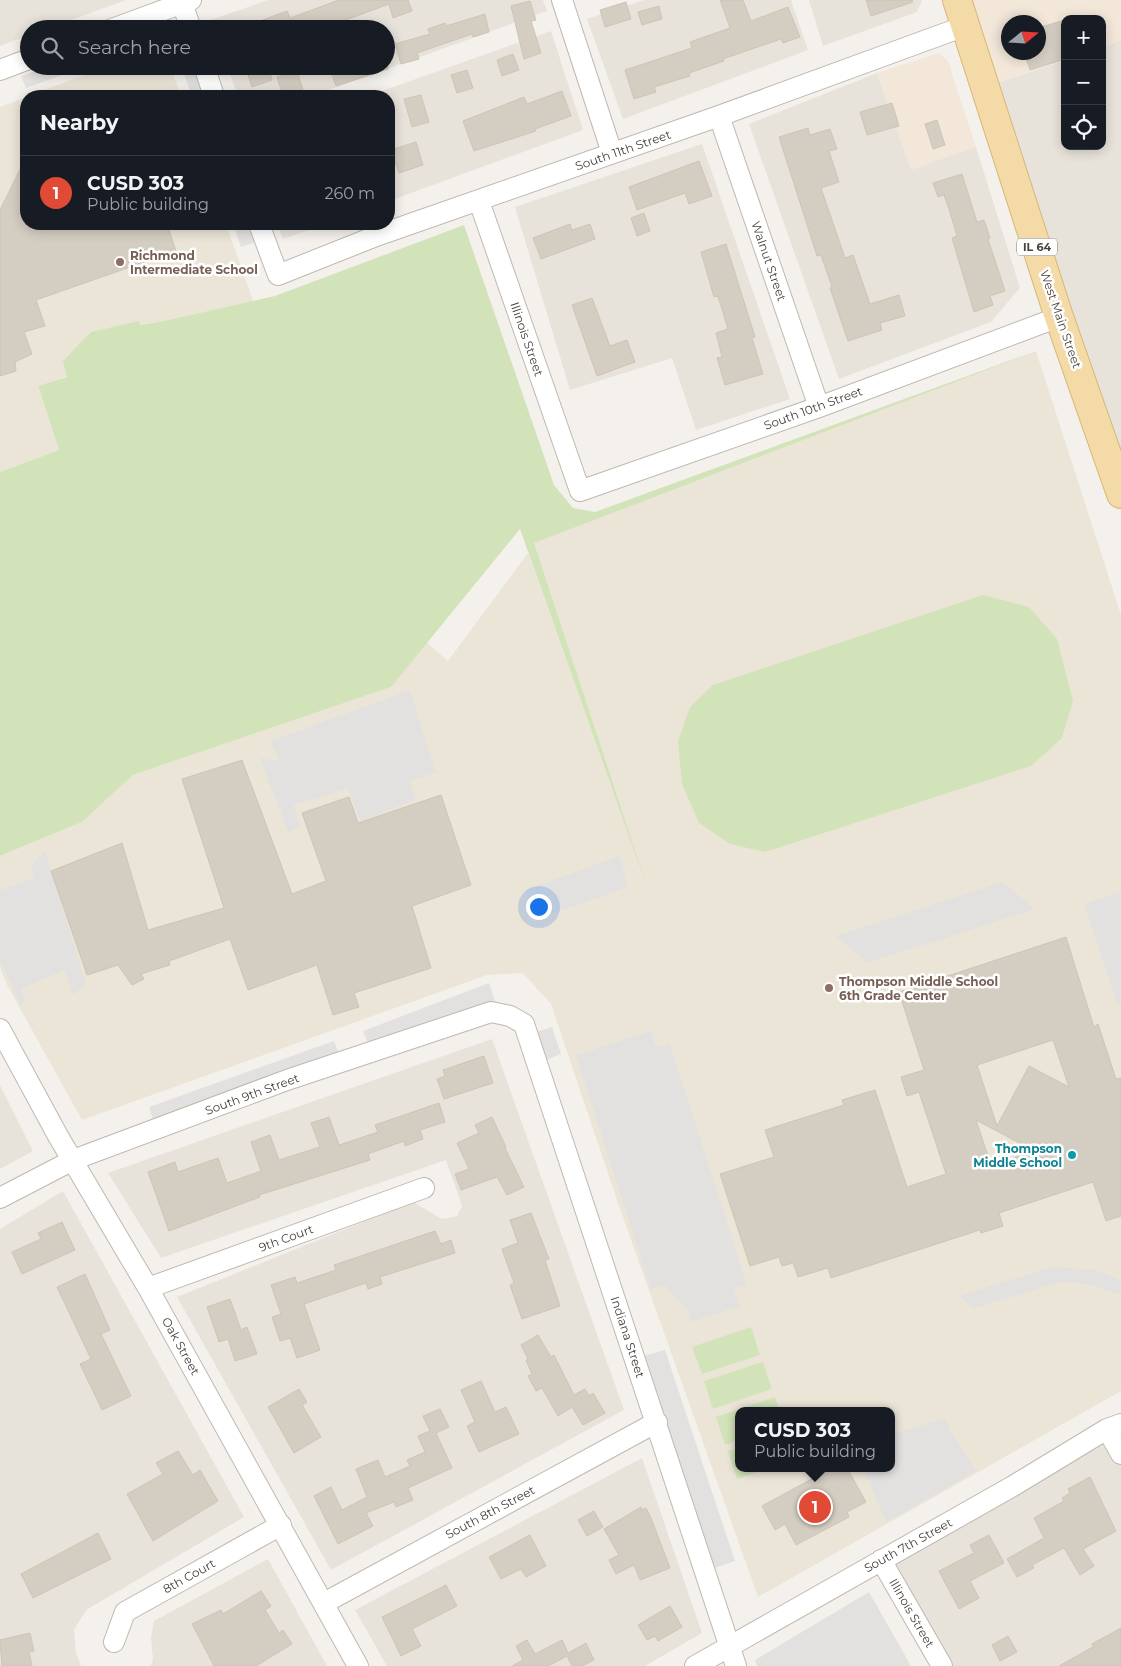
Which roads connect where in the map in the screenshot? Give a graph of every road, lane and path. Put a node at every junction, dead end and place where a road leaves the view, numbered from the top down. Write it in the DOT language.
graph roads {
  1 [pos="562,0"];
  2 [pos="957,0"];
  3 [pos="185,1"];
  4 [pos="135,20"];
  5 [pos="189,20"];
  6 [pos="965,26"];
  7 [pos="20,62"];
  8 [pos="0,70"];
  9 [pos="207,75"];
  10 [pos="212,90"];
  11 [pos="719,116"];
  12 [pos="612,153"];
  13 [pos="479,201"];
  14 [pos="261,230"];
  15 [pos="394,230"];
  16 [pos="395,230"];
  17 [pos="1059,317"];
  18 [pos="819,407"];
  19 [pos="575,477"];
  20 [pos="1121,494"];
  21 [pos="510,1016"];
  22 [pos="0,1029"];
  23 [pos="73,1160"];
  24 [pos="424,1188"];
  25 [pos="0,1198"];
  26 [pos="148,1288"];
  27 [pos="657,1422"];
  28 [pos="1114,1427"];
  29 [pos="1121,1454"];
  30 [pos="281,1525"];
  31 [pos="881,1560"];
  32 [pos="324,1602"];
  33 [pos="114,1642"];
  34 [pos="729,1647"];
  35 [pos="358,1666"];
  36 [pos="695,1666"];
  37 [pos="736,1666"];
  38 [pos="942,1666"];
  1 -- 12 [label="street"];
  2 -- 6 [label="main road, West Main Street / IL 64"];
  3 -- 4 [label="street"];
  3 -- 5 [label="street"];
  6 -- 11 [label="street, South 11th Street"];
  6 -- 17 [label="main road, West Main Street / IL 64"];
  7 -- 8 [label="street"];
  9 -- 10 [label="street"];
  11 -- 12 [label="street, South 11th Street"];
  11 -- 18 [label="street, Walnut Street"];
  12 -- 13 [label="street, South 11th Street"];
  13 -- 16 [label="street, South 11th Street"];
  13 -- 19 [label="street, Illinois Street"];
  14 -- 15 [label="street, South 11th Street"];
  17 -- 18 [label="street, South 10th Street"];
  17 -- 20 [label="main road, West Main Street / IL 64"];
  18 -- 19 [label="street, South 10th Street"];
  21 -- 23 [label="street, South 9th Street"];
  21 -- 27 [label="street, Indiana Street"];
  22 -- 23 [label="street, Oak Street"];
  23 -- 25 [label="street, South 9th Street"];
  23 -- 26 [label="street, Oak Street"];
  24 -- 26 [label="street, 9th Court"];
  26 -- 30 [label="street, Oak Street"];
  27 -- 32 [label="street, South 8th Street"];
  27 -- 34 [label="street, Indiana Street"];
  28 -- 29 [label="street"];
  28 -- 31 [label="street, South 7th Street"];
  30 -- 32 [label="street, Oak Street"];
  30 -- 33 [label="street, 8th Court"];
  31 -- 34 [label="street, South 7th Street"];
  31 -- 38 [label="street, Illinois Street"];
  32 -- 35 [label="street, Oak Street"];
  34 -- 36 [label="street, South 7th Street"];
  34 -- 37 [label="street, Indiana Street"];
}
